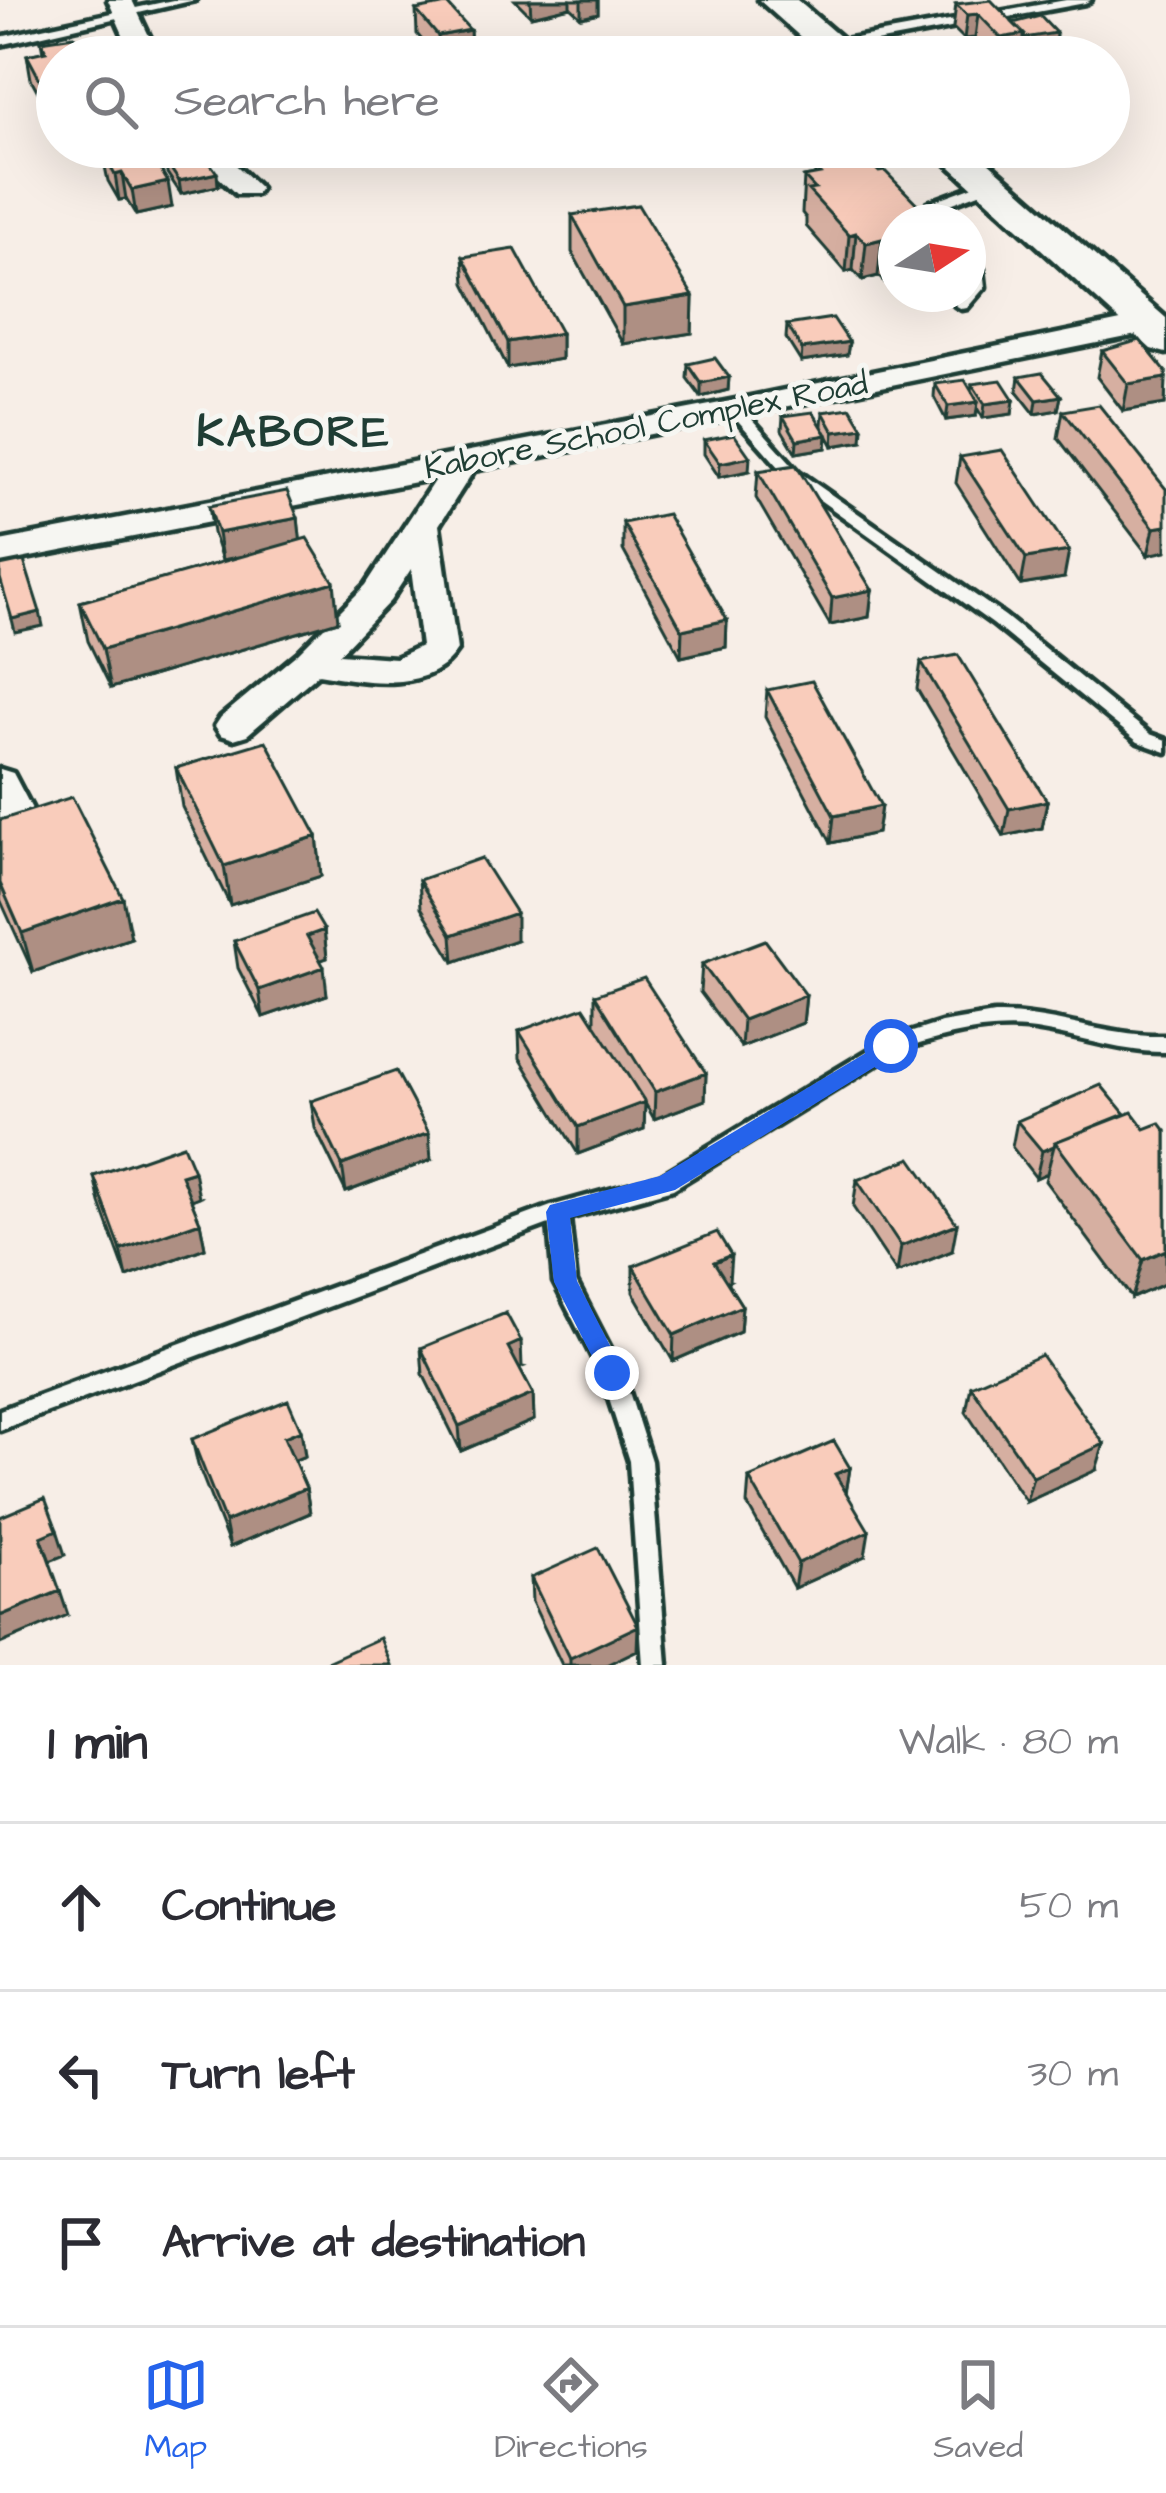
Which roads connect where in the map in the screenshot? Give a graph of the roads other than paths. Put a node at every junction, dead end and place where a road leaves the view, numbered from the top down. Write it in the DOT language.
graph roads {
  1 [pos="189,0"];
  2 [pos="776,0"];
  3 [pos="1084,0"];
  4 [pos="125,7"];
  5 [pos="137,36"];
  6 [pos="820,36"];
  7 [pos="914,36"];
  8 [pos="0,41"];
  9 [pos="224,168"];
  10 [pos="972,168"];
  11 [pos="990,184"];
  12 [pos="246,188"];
  13 [pos="938,204"];
  14 [pos="1158,332"];
  15 [pos="736,410"];
  16 [pos="463,463"];
  17 [pos="422,523"];
  18 [pos="0,552"];
  19 [pos="311,661"];
  20 [pos="234,726"];
  21 [pos="1166,746"];
  22 [pos="1166,1044"];
  23 [pos="558,1212"];
  24 [pos="0,1420"];
  25 [pos="655,1665"];
  1 -- 4 [label="lane"];
  2 -- 6 [label="main road"];
  3 -- 7 [label="lane"];
  4 -- 5 [label="street"];
  4 -- 8 [label="lane"];
  9 -- 12 [label="street"];
  10 -- 11 [label="main road"];
  11 -- 13 [label="lane"];
  11 -- 14 [label="main road"];
  14 -- 15 [label="street, Kabore School Complex Road"];
  15 -- 16 [label="street, Kabore School Complex Road"];
  15 -- 21 [label="lane"];
  16 -- 17 [label="street"];
  16 -- 18 [label="street, Kabore School Complex Road"];
  17 -- 19 [label="street"];
  17 -- 19 [label="street"];
  19 -- 20 [label="street"];
  22 -- 23 [label="lane"];
  23 -- 24 [label="lane"];
  23 -- 25 [label="lane"];
}
